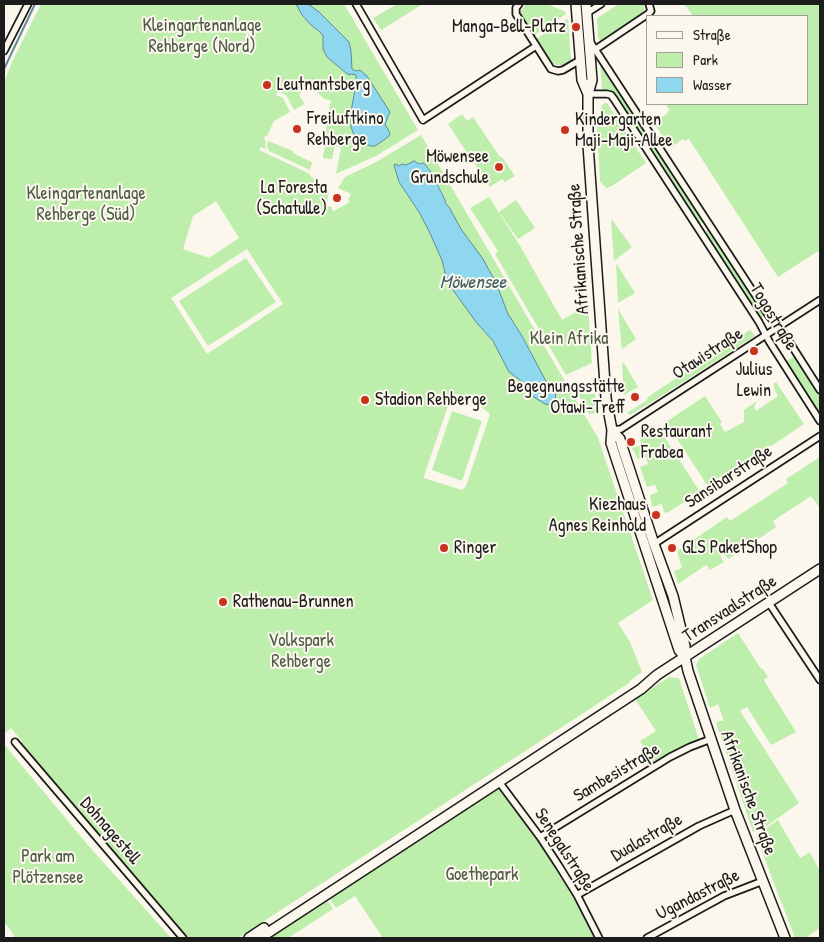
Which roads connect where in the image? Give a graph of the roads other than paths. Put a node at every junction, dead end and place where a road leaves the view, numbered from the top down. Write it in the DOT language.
graph roads {
  1 [pos="28,4"];
  2 [pos="356,4"];
  3 [pos="519,4"];
  4 [pos="576,4"];
  5 [pos="601,4"];
  6 [pos="649,4"];
  7 [pos="587,8"];
  8 [pos="646,15"];
  9 [pos="647,15"];
  10 [pos="577,19"];
  11 [pos="536,46"];
  12 [pos="4,51"];
  13 [pos="593,51"];
  14 [pos="580,60"];
  15 [pos="588,94"];
  16 [pos="710,224"];
  17 [pos="700,230"];
  18 [pos="820,300"];
  19 [pos="778,327"];
  20 [pos="766,335"];
  21 [pos="820,390"];
  22 [pos="820,420"];
  23 [pos="612,430"];
  24 [pos="820,436"];
  25 [pos="650,546"];
  26 [pos="820,569"];
  27 [pos="768,603"];
  28 [pos="685,657"];
  29 [pos="820,680"];
  30 [pos="711,739"];
  31 [pos="15,742"];
  32 [pos="497,779"];
  33 [pos="735,810"];
  34 [pos="540,837"];
  35 [pos="351,875"];
  36 [pos="763,881"];
  37 [pos="577,895"];
  38 [pos="183,938"];
  39 [pos="249,938"];
  40 [pos="260,938"];
  41 [pos="599,938"];
  42 [pos="647,938"];
  43 [pos="785,938"];
  1 -- 12 [label="street"];
  2 -- 11 [label="street"];
  3 -- 11 [label="street"];
  4 -- 10 [label="street, Afrikanische Straße"];
  5 -- 7 [label="street"];
  6 -- 9 [label="street"];
  7 -- 10 [label="street"];
  7 -- 13 [label="street, Afrikanische Straße"];
  8 -- 13 [label="street"];
  10 -- 14 [label="street, Afrikanische Straße"];
  11 -- 14 [label="street"];
  13 -- 14 [label="street"];
  13 -- 15 [label="street, Afrikanische Straße"];
  13 -- 16 [label="street, Togostraße"];
  14 -- 15 [label="street, Afrikanische Straße"];
  15 -- 17 [label="street, Togostraße"];
  15 -- 23 [label="street, Afrikanische Straße"];
  16 -- 17 [label="street"];
  16 -- 19 [label="street, Togostraße"];
  17 -- 20 [label="street, Togostraße"];
  18 -- 19 [label="street, Otawistraße"];
  19 -- 20 [label="street, Otawistraße"];
  19 -- 21 [label="street, Togostraße"];
  20 -- 22 [label="street, Togostraße"];
  20 -- 23 [label="street, Otawistraße"];
  23 -- 25 [label="street, Afrikanische Straße"];
  24 -- 25 [label="street, Sansibarstraße"];
  25 -- 28 [label="street, Afrikanische Straße"];
  26 -- 27 [label="street, Transvaalstraße"];
  27 -- 28 [label="street, Transvaalstraße"];
  27 -- 29 [label="street"];
  28 -- 30 [label="street, Afrikanische Straße"];
  28 -- 32 [label="street, Transvaalstraße"];
  30 -- 33 [label="street, Afrikanische Straße"];
  30 -- 34 [label="street, Sambesistraße"];
  31 -- 38 [label="street, Dohnagestell"];
  32 -- 34 [label="street, Senegalstraße"];
  32 -- 35 [label="street, Transvaalstraße"];
  33 -- 36 [label="street, Afrikanische Straße"];
  33 -- 37 [label="street, Dualastraße"];
  34 -- 37 [label="street, Senegalstraße"];
  35 -- 39 [label="street, Transvaalstraße"];
  35 -- 40 [label="street, Transvaalstraße"];
  36 -- 42 [label="street, Ugandastraße"];
  36 -- 43 [label="street, Afrikanische Straße"];
  37 -- 41 [label="street, Senegalstraße"];
}
